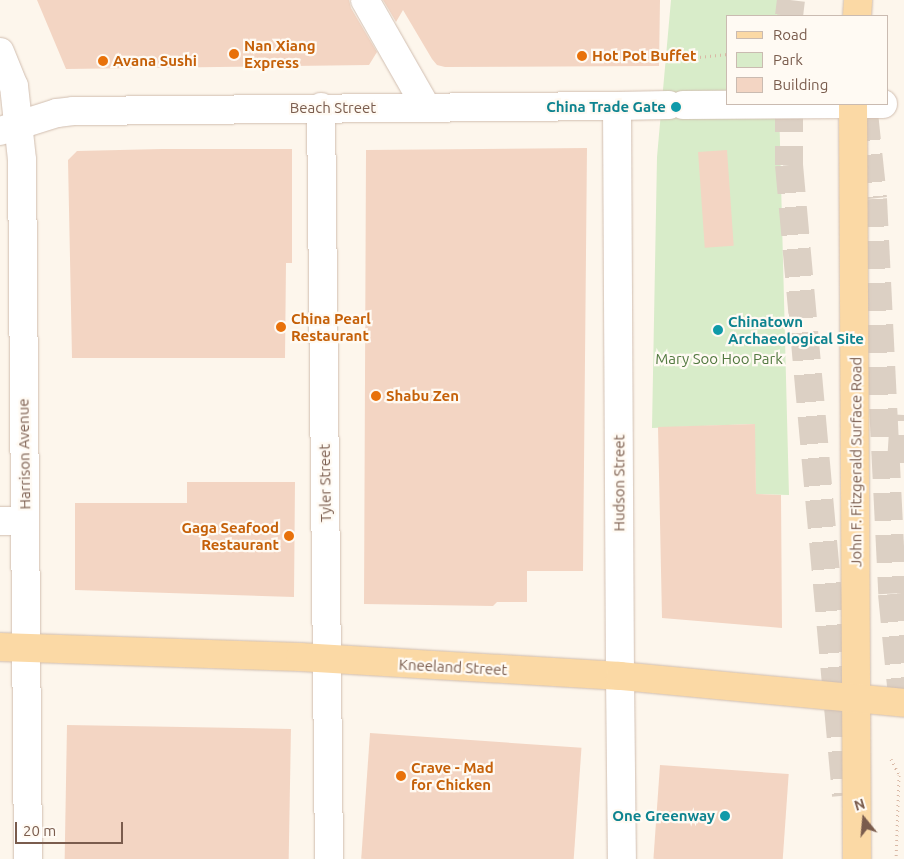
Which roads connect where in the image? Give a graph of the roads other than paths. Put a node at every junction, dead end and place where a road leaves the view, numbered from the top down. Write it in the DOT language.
graph roads {
  1 [pos="364,0"];
  2 [pos="858,0"];
  3 [pos="857,15"];
  4 [pos="0,52"];
  5 [pos="889,104"];
  6 [pos="904,104"];
  7 [pos="726,105"];
  8 [pos="853,105"];
  9 [pos="617,106"];
  10 [pos="321,107"];
  11 [pos="426,107"];
  12 [pos="10,128"];
  13 [pos="12,521"];
  14 [pos="13,647"];
  15 [pos="328,659"];
  16 [pos="620,676"];
  17 [pos="856,700"];
  18 [pos="904,703"];
  19 [pos="28,859"];
  20 [pos="329,859"];
  21 [pos="622,859"];
  22 [pos="857,859"];
  1 -- 11 [label="street"];
  2 -- 3 [label="main road"];
  4 -- 12 [label="street, Harrison Avenue"];
  5 -- 6 [label="street"];
  7 -- 9 [label="street, Beach Street"];
  8 -- 17 [label="main road, John F. Fitzgerald Surface Road"];
  9 -- 11 [label="street, Beach Street"];
  9 -- 16 [label="street, Hudson Street"];
  10 -- 11 [label="street, Beach Street"];
  10 -- 12 [label="street, Beach Street"];
  10 -- 15 [label="street, Tyler Street"];
  12 -- 13 [label="street, Harrison Avenue"];
  13 -- 14 [label="street, Harrison Avenue"];
  14 -- 15 [label="main road, Kneeland Street"];
  14 -- 19 [label="street, Harrison Avenue"];
  15 -- 16 [label="main road, Kneeland Street"];
  15 -- 20 [label="street, Tyler Street"];
  16 -- 17 [label="main road, Kneeland Street"];
  16 -- 21 [label="street, Hudson Street"];
  17 -- 18 [label="main road, Kneeland Street"];
  17 -- 22 [label="main road, John F. Fitzgerald Surface Road"];
}
